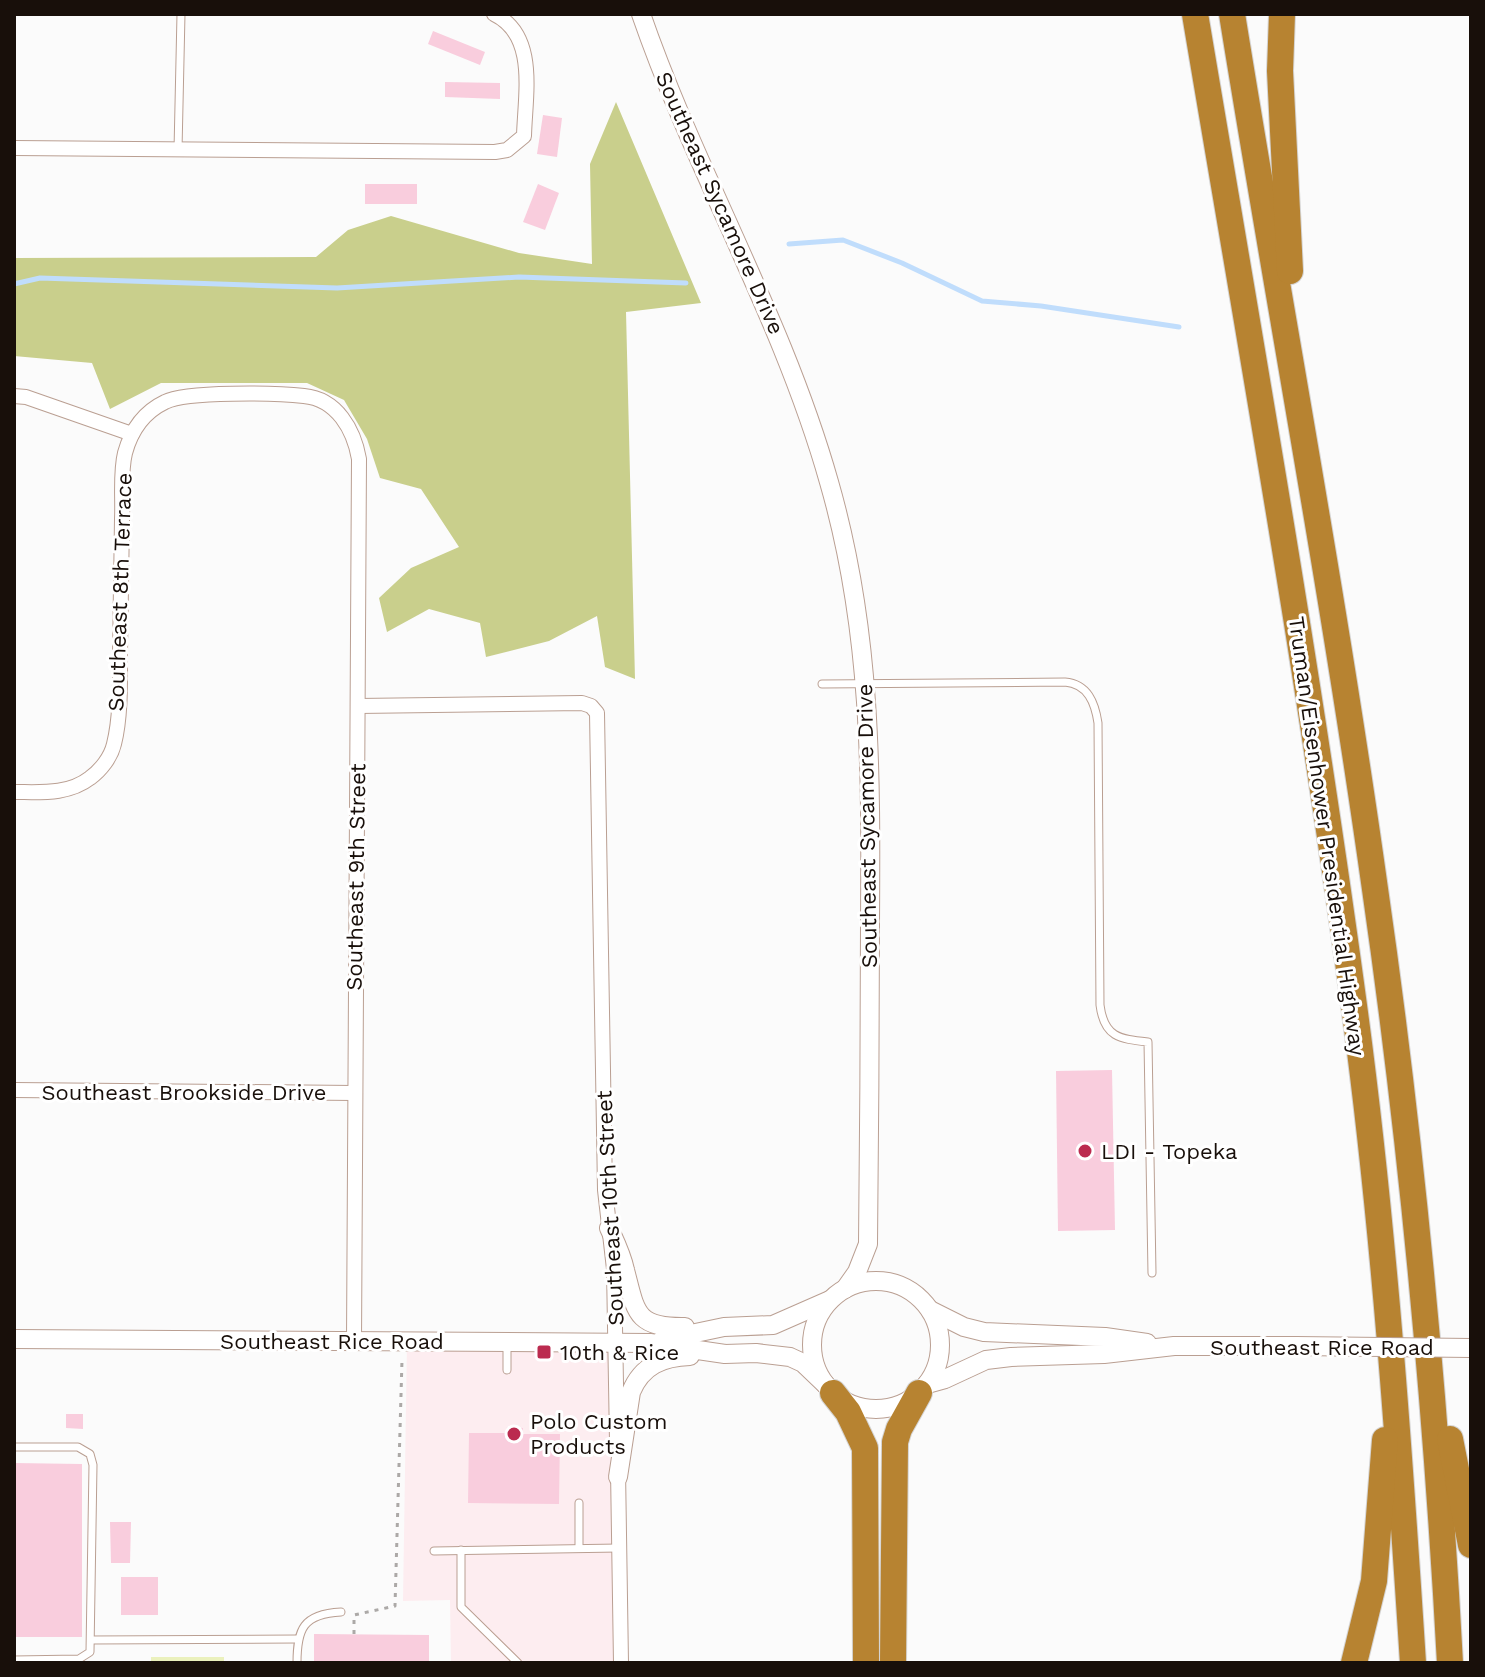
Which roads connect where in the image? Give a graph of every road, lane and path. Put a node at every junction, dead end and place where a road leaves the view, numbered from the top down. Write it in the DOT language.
graph roads {
  1 [pos="181,14"];
  2 [pos="494,14"];
  3 [pos="641,14"];
  4 [pos="1195,14"];
  5 [pos="1232,14"];
  6 [pos="1282,14"];
  7 [pos="14,148"];
  8 [pos="178,150"];
  9 [pos="14,396"];
  10 [pos="1297,403"];
  11 [pos="343,418"];
  12 [pos="132,434"];
  13 [pos="822,684"];
  14 [pos="867,684"];
  15 [pos="358,706"];
  16 [pos="14,792"];
  17 [pos="14,1090"];
  18 [pos="354,1093"];
  19 [pos="609,1228"];
  20 [pos="1420,1259"];
  21 [pos="1384,1268"];
  22 [pos="1152,1273"];
  23 [pos="839,1294"];
  24 [pos="930,1310"];
  25 [pos="724,1327"];
  26 [pos="14,1339"];
  27 [pos="354,1341"];
  28 [pos="507,1342"];
  29 [pos="616,1343"];
  30 [pos="650,1343"];
  31 [pos="1174,1346"];
  32 [pos="1471,1348"];
  33 [pos="725,1354"];
  34 [pos="402,1357"];
  35 [pos="507,1370"];
  36 [pos="830,1389"];
  37 [pos="923,1389"];
  38 [pos="14,1447"];
  39 [pos="618,1477"];
  40 [pos="579,1503"];
  41 [pos="1471,1545"];
  42 [pos="579,1548"];
  43 [pos="619,1548"];
  44 [pos="461,1550"];
  45 [pos="434,1551"];
  46 [pos="341,1612"];
  47 [pos="354,1634"];
  48 [pos="297,1639"];
  49 [pos="91,1640"];
  50 [pos="14,1660"];
  51 [pos="297,1663"];
  52 [pos="518,1663"];
  53 [pos="621,1663"];
  54 [pos="866,1663"];
  55 [pos="893,1663"];
  56 [pos="1354,1663"];
  57 [pos="1413,1663"];
  58 [pos="1450,1663"];
  1 -- 8 [label="lane"];
  2 -- 8 [label="street"];
  3 -- 14 [label="street, Southeast Sycamore Drive"];
  4 -- 21 [label="highway, Truman/Eisenhower Presidential Highway"];
  5 -- 10 [label="highway, Truman/Eisenhower Presidential Highway"];
  6 -- 10 [label="highway"];
  7 -- 8 [label="street"];
  9 -- 12 [label="street"];
  10 -- 20 [label="highway, Truman/Eisenhower Presidential Highway"];
  11 -- 12 [label="street, Southeast 8th Terrace"];
  11 -- 15 [label="street, Southeast 9th Street"];
  12 -- 16 [label="street, Southeast 8th Terrace"];
  13 -- 14 [label="lane"];
  14 -- 22 [label="lane"];
  14 -- 23 [label="street, Southeast Sycamore Drive"];
  15 -- 18 [label="street, Southeast 9th Street"];
  15 -- 19 [label="street, Southeast 10th Street"];
  17 -- 18 [label="street, Southeast Brookside Drive"];
  18 -- 27 [label="street, Southeast 9th Street"];
  19 -- 25 [label="street"];
  19 -- 29 [label="street, Southeast 10th Street"];
  20 -- 41 [label="highway"];
  20 -- 58 [label="highway, Truman/Eisenhower Presidential Highway"];
  21 -- 56 [label="highway"];
  21 -- 57 [label="highway, Truman/Eisenhower Presidential Highway"];
  23 -- 24 [label="street"];
  23 -- 25 [label="street, Southeast Rice Road"];
  23 -- 36 [label="street"];
  24 -- 31 [label="street, Southeast Rice Road"];
  24 -- 37 [label="street"];
  25 -- 30 [label="street, Southeast Rice Road"];
  26 -- 27 [label="street, Southeast Rice Road"];
  27 -- 28 [label="street, Southeast Rice Road"];
  28 -- 29 [label="street, Southeast Rice Road"];
  28 -- 35 [label="lane"];
  29 -- 30 [label="street, Southeast Rice Road"];
  29 -- 39 [label="street, Southeast 10th Street"];
  30 -- 33 [label="street, Southeast Rice Road"];
  31 -- 32 [label="street, Southeast Rice Road, bridge"];
  31 -- 37 [label="street, Southeast Rice Road"];
  33 -- 36 [label="street, Southeast Rice Road"];
  33 -- 39 [label="street"];
  34 -- 47 [label="path"];
  36 -- 37 [label="street"];
  36 -- 54 [label="highway"];
  37 -- 55 [label="highway"];
  38 -- 49 [label="lane"];
  39 -- 43 [label="street, Southeast 10th Street"];
  40 -- 42 [label="lane"];
  42 -- 43 [label="lane"];
  42 -- 44 [label="lane"];
  43 -- 53 [label="street, Southeast 10th Street"];
  44 -- 45 [label="lane"];
  44 -- 52 [label="lane"];
  46 -- 48 [label="lane"];
  48 -- 49 [label="lane"];
  48 -- 51 [label="lane"];
  49 -- 50 [label="lane"];
}
